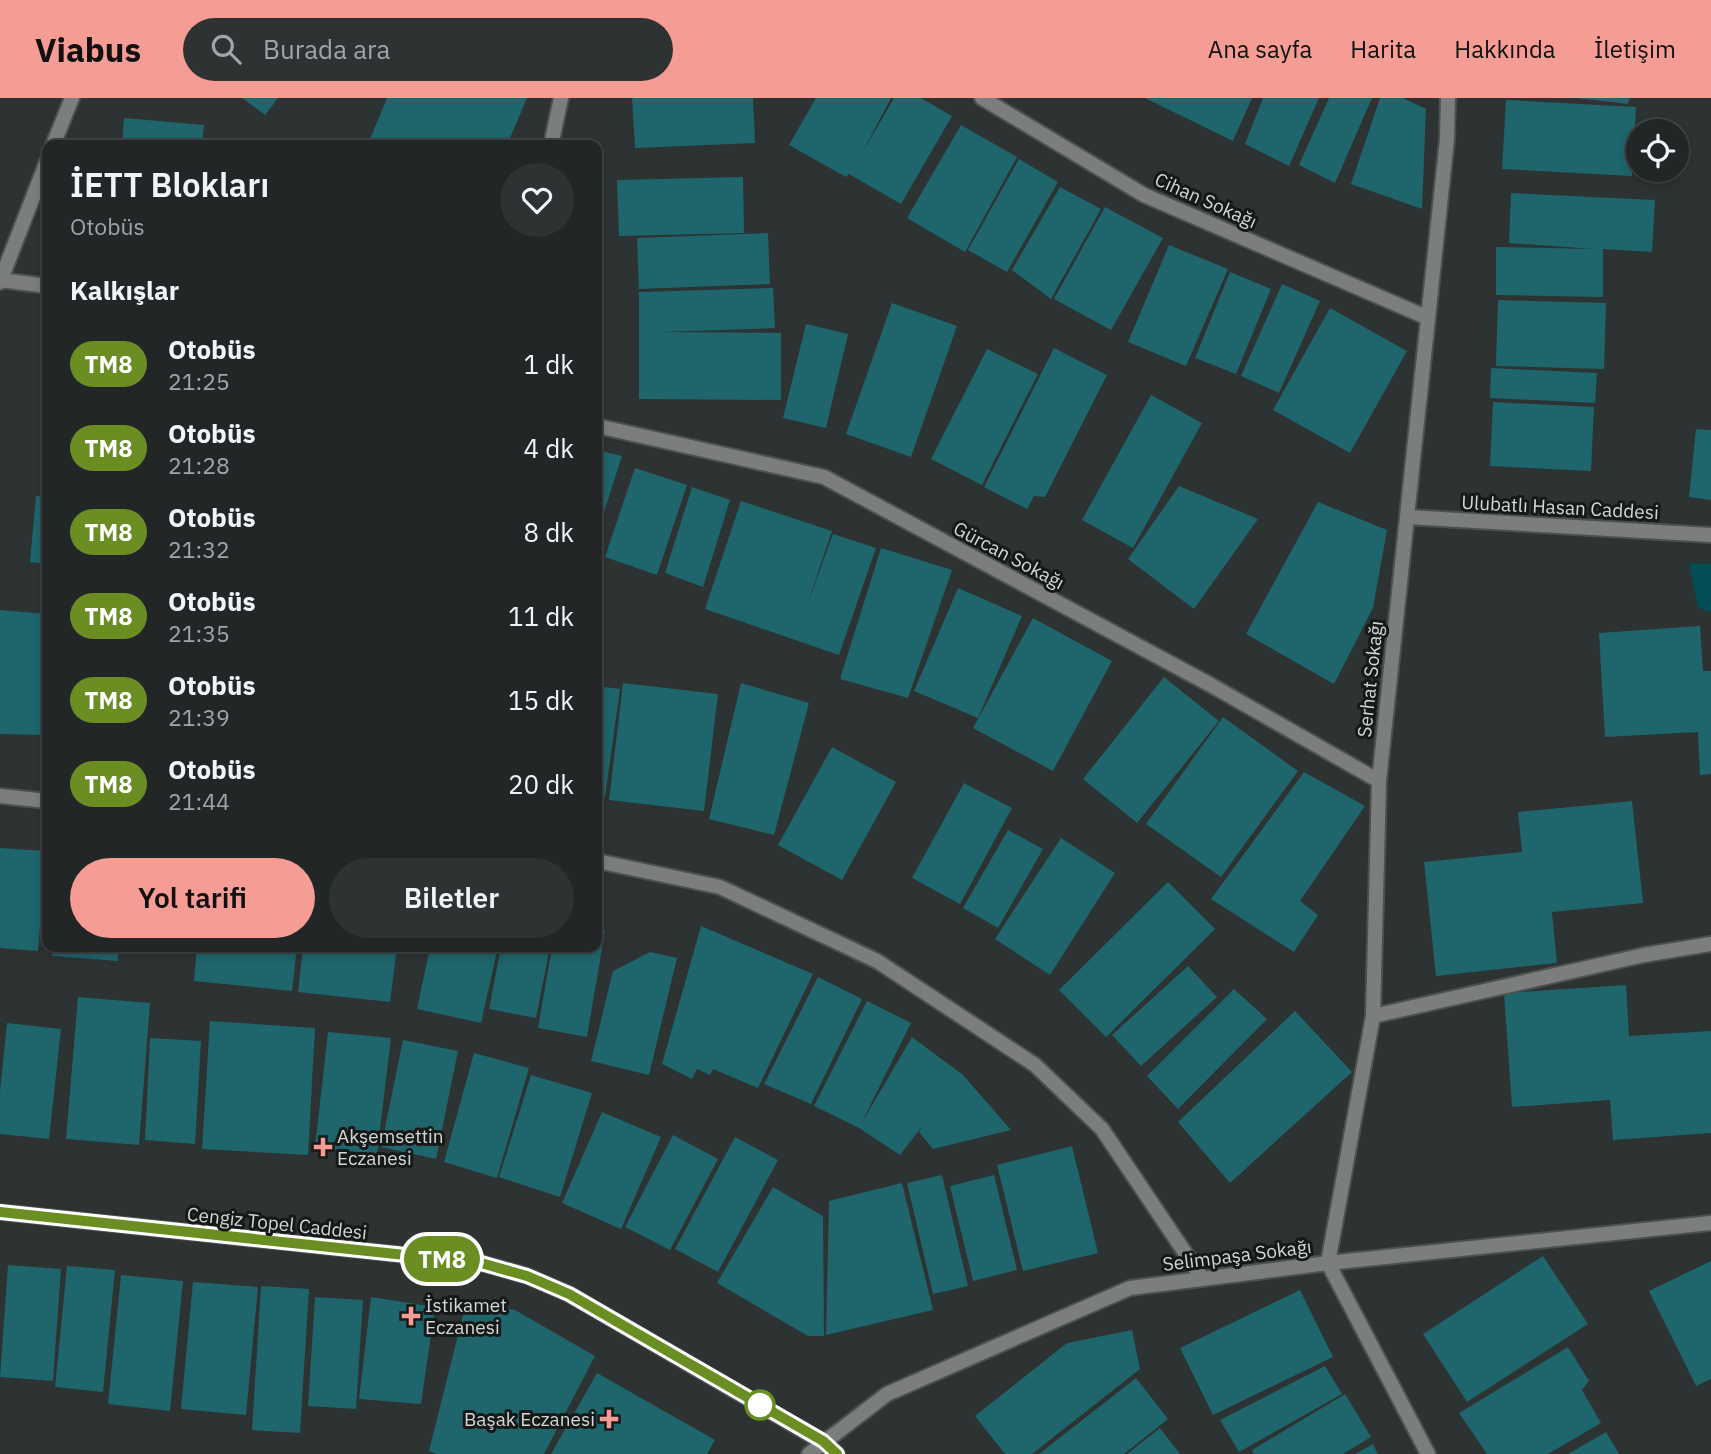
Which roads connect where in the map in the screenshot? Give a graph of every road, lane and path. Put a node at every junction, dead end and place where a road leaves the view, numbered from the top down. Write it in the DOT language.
graph roads {
  1 [pos="72,98"];
  2 [pos="561,98"];
  3 [pos="982,98"];
  4 [pos="1448,98"];
  5 [pos="55,140"];
  6 [pos="552,140"];
  7 [pos="42,174"];
  8 [pos="0,281"];
  9 [pos="42,285"];
  10 [pos="1426,317"];
  11 [pos="602,427"];
  12 [pos="1407,517"];
  13 [pos="1711,536"];
  14 [pos="1378,781"];
  15 [pos="0,796"];
  16 [pos="42,800"];
  17 [pos="602,862"];
  18 [pos="1711,944"];
  19 [pos="1373,1016"];
  20 [pos="0,1212"];
  21 [pos="1711,1223"];
  22 [pos="1328,1263"];
  23 [pos="1202,1278"];
  24 [pos="823,1441"];
  25 [pos="809,1454"];
  26 [pos="837,1454"];
  27 [pos="1428,1454"];
  1 -- 5 [label="street"];
  2 -- 6 [label="street"];
  3 -- 10 [label="street, Cihan Sokağı"];
  4 -- 10 [label="street, Serhat Sokağı"];
  7 -- 8 [label="street"];
  8 -- 9 [label="street"];
  10 -- 12 [label="street, Serhat Sokağı"];
  11 -- 14 [label="street, Gürcan Sokağı"];
  12 -- 13 [label="street, Ulubatlı Hasan Caddesi"];
  12 -- 14 [label="street, Serhat Sokağı"];
  14 -- 19 [label="street, Serhat Sokağı"];
  15 -- 16 [label="street"];
  17 -- 23 [label="street"];
  18 -- 19 [label="street"];
  19 -- 22 [label="street, Serhat Sokağı"];
  20 -- 24 [label="main road, Cengiz Topel Caddesi"];
  21 -- 22 [label="street, Selimpaşa Sokağı"];
  22 -- 23 [label="street, Selimpaşa Sokağı"];
  22 -- 27 [label="street"];
  23 -- 24 [label="street, Selimpaşa Sokağı"];
  24 -- 25 [label="street, Selimpaşa Sokağı"];
  24 -- 26 [label="main road, Cengiz Topel Caddesi"];
}
